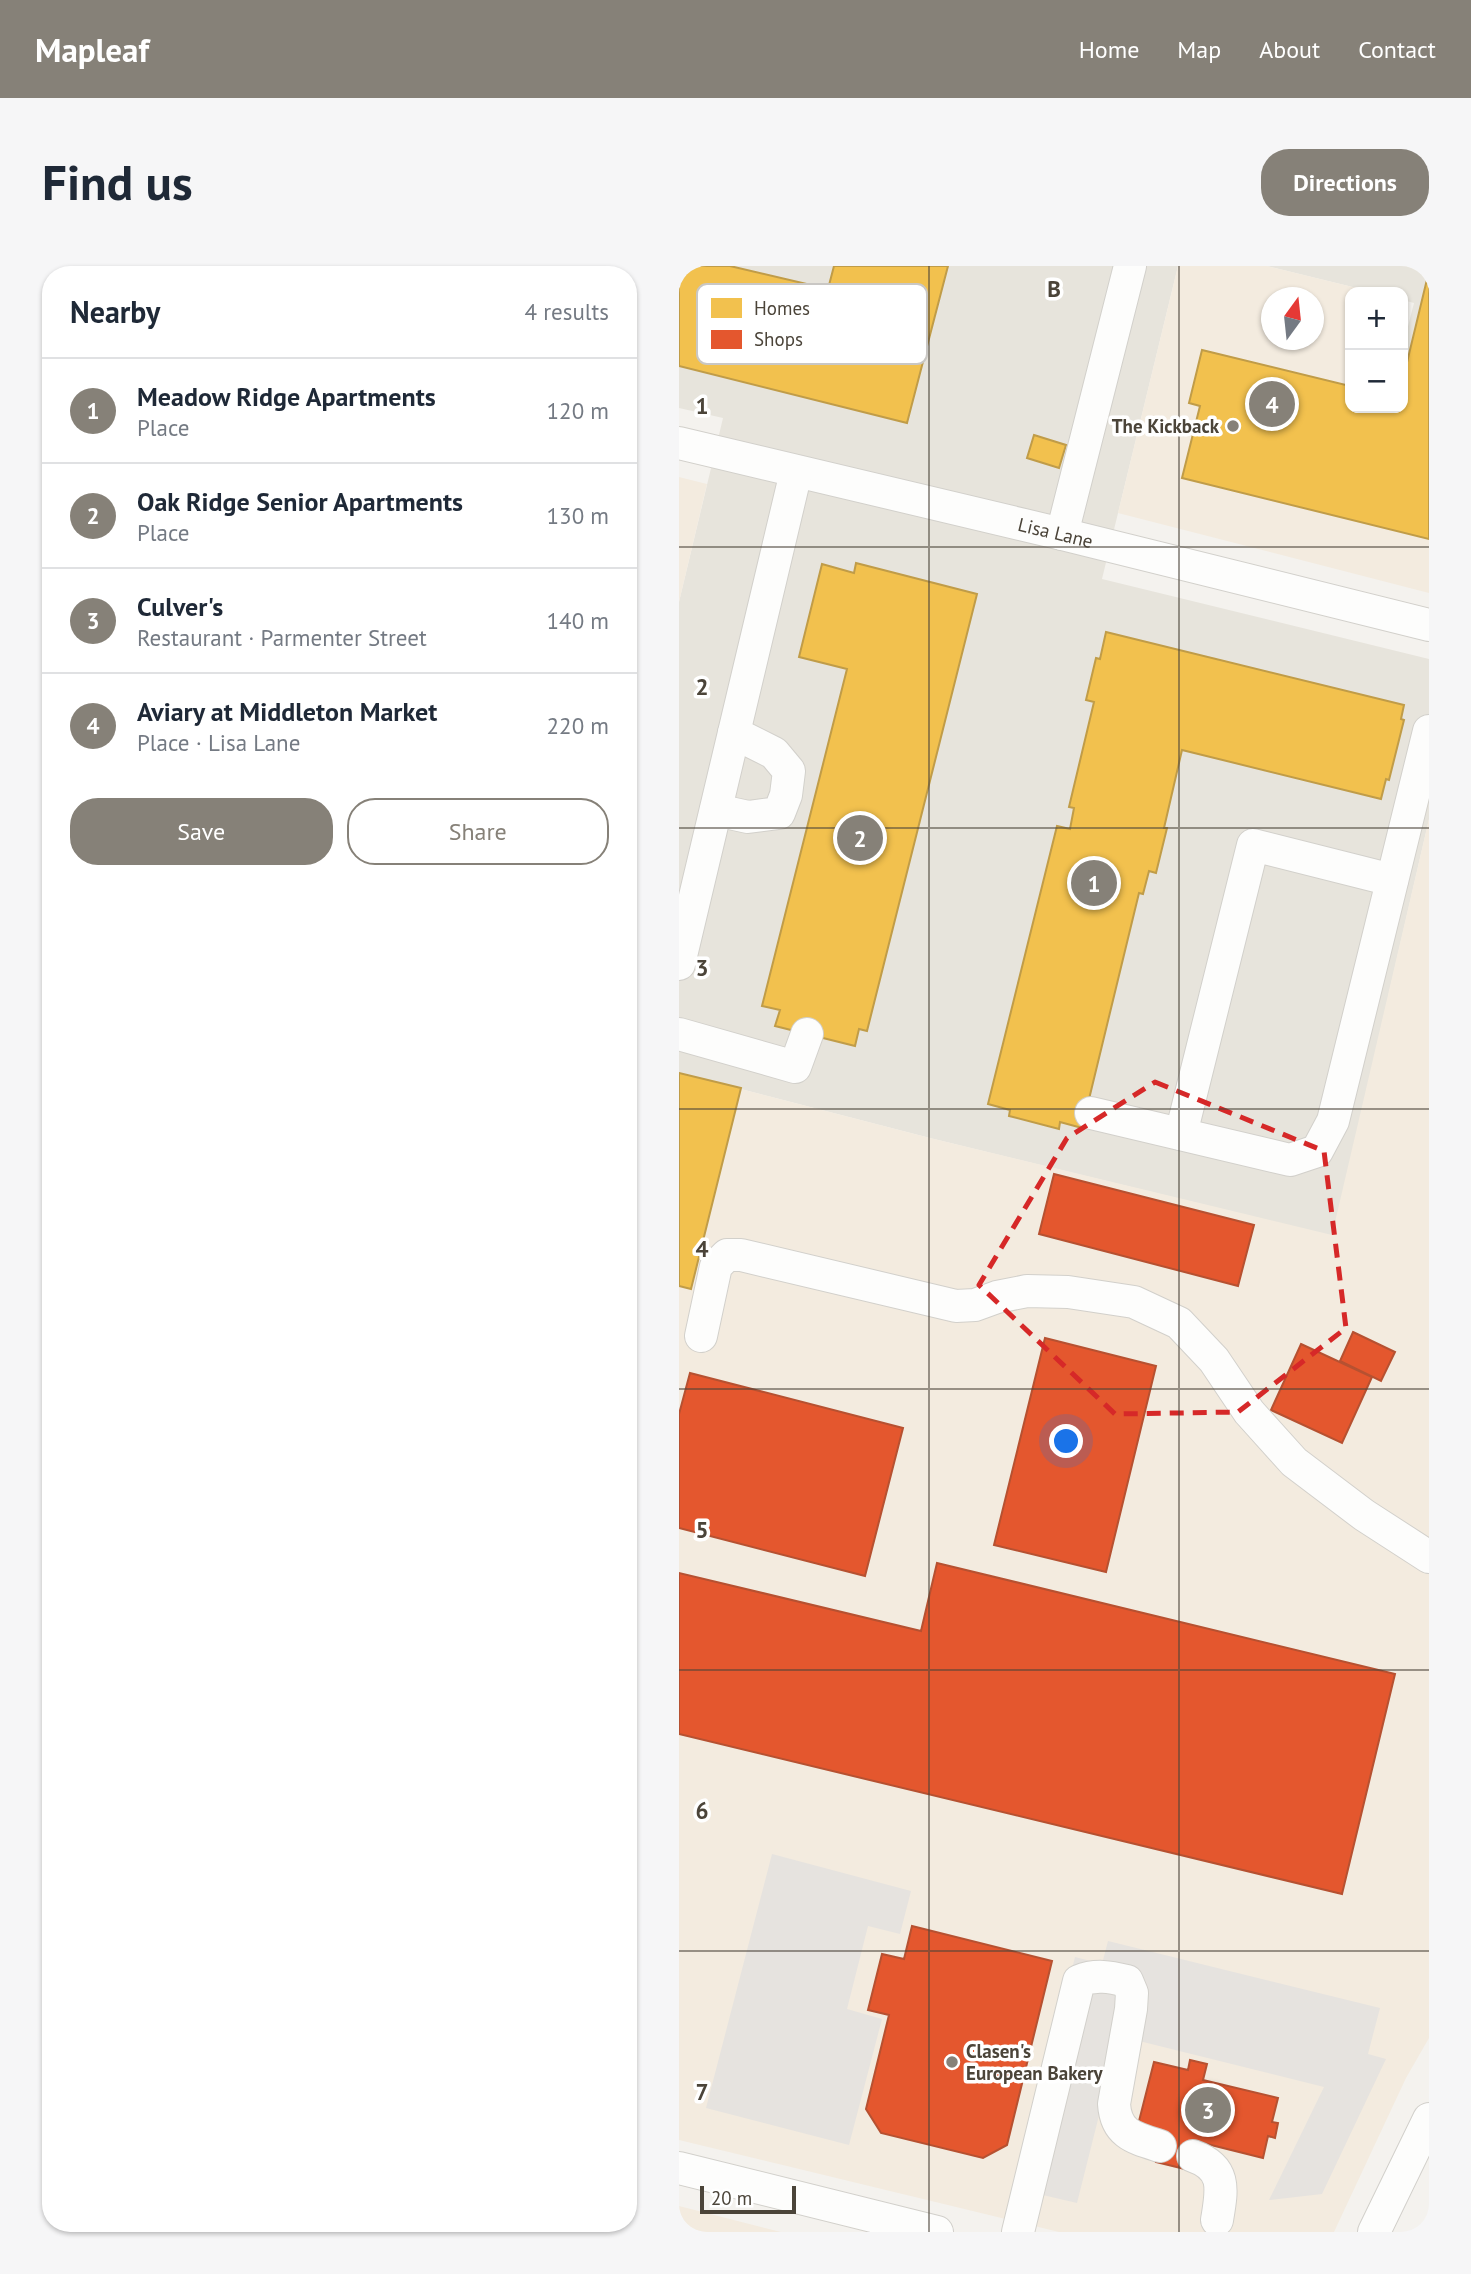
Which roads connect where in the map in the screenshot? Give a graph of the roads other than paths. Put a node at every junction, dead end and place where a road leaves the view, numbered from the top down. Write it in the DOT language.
graph roads {
  1 [pos="1130,266"];
  2 [pos="679,443"];
  3 [pos="796,471"];
  4 [pos="1062,534"];
  5 [pos="1429,625"];
  6 [pos="1429,731"];
  7 [pos="734,733"];
  8 [pos="716,810"];
  9 [pos="1391,880"];
  10 [pos="679,964"];
  11 [pos="679,1034"];
  12 [pos="807,1034"];
  13 [pos="1091,1113"];
  14 [pos="1181,1134"];
  15 [pos="701,1336"];
  16 [pos="1429,1557"];
  17 [pos="1429,2119"];
  18 [pos="1160,2146"];
  19 [pos="1193,2156"];
  20 [pos="679,2168"];
  21 [pos="1217,2220"];
  22 [pos="937,2232"];
  23 [pos="1018,2232"];
  24 [pos="1374,2232"];
  1 -- 4 [label="street"];
  2 -- 3 [label="street, Lisa Lane"];
  3 -- 4 [label="street, Lisa Lane"];
  3 -- 7 [label="street"];
  4 -- 5 [label="street, Lisa Lane"];
  6 -- 9 [label="street"];
  7 -- 8 [label="street"];
  7 -- 8 [label="street"];
  8 -- 10 [label="street"];
  9 -- 14 [label="street"];
  9 -- 14 [label="street"];
  11 -- 12 [label="street"];
  13 -- 14 [label="street"];
  15 -- 16 [label="street"];
  17 -- 24 [label="street"];
  18 -- 23 [label="street"];
  19 -- 21 [label="street"];
  20 -- 22 [label="street"];
}
